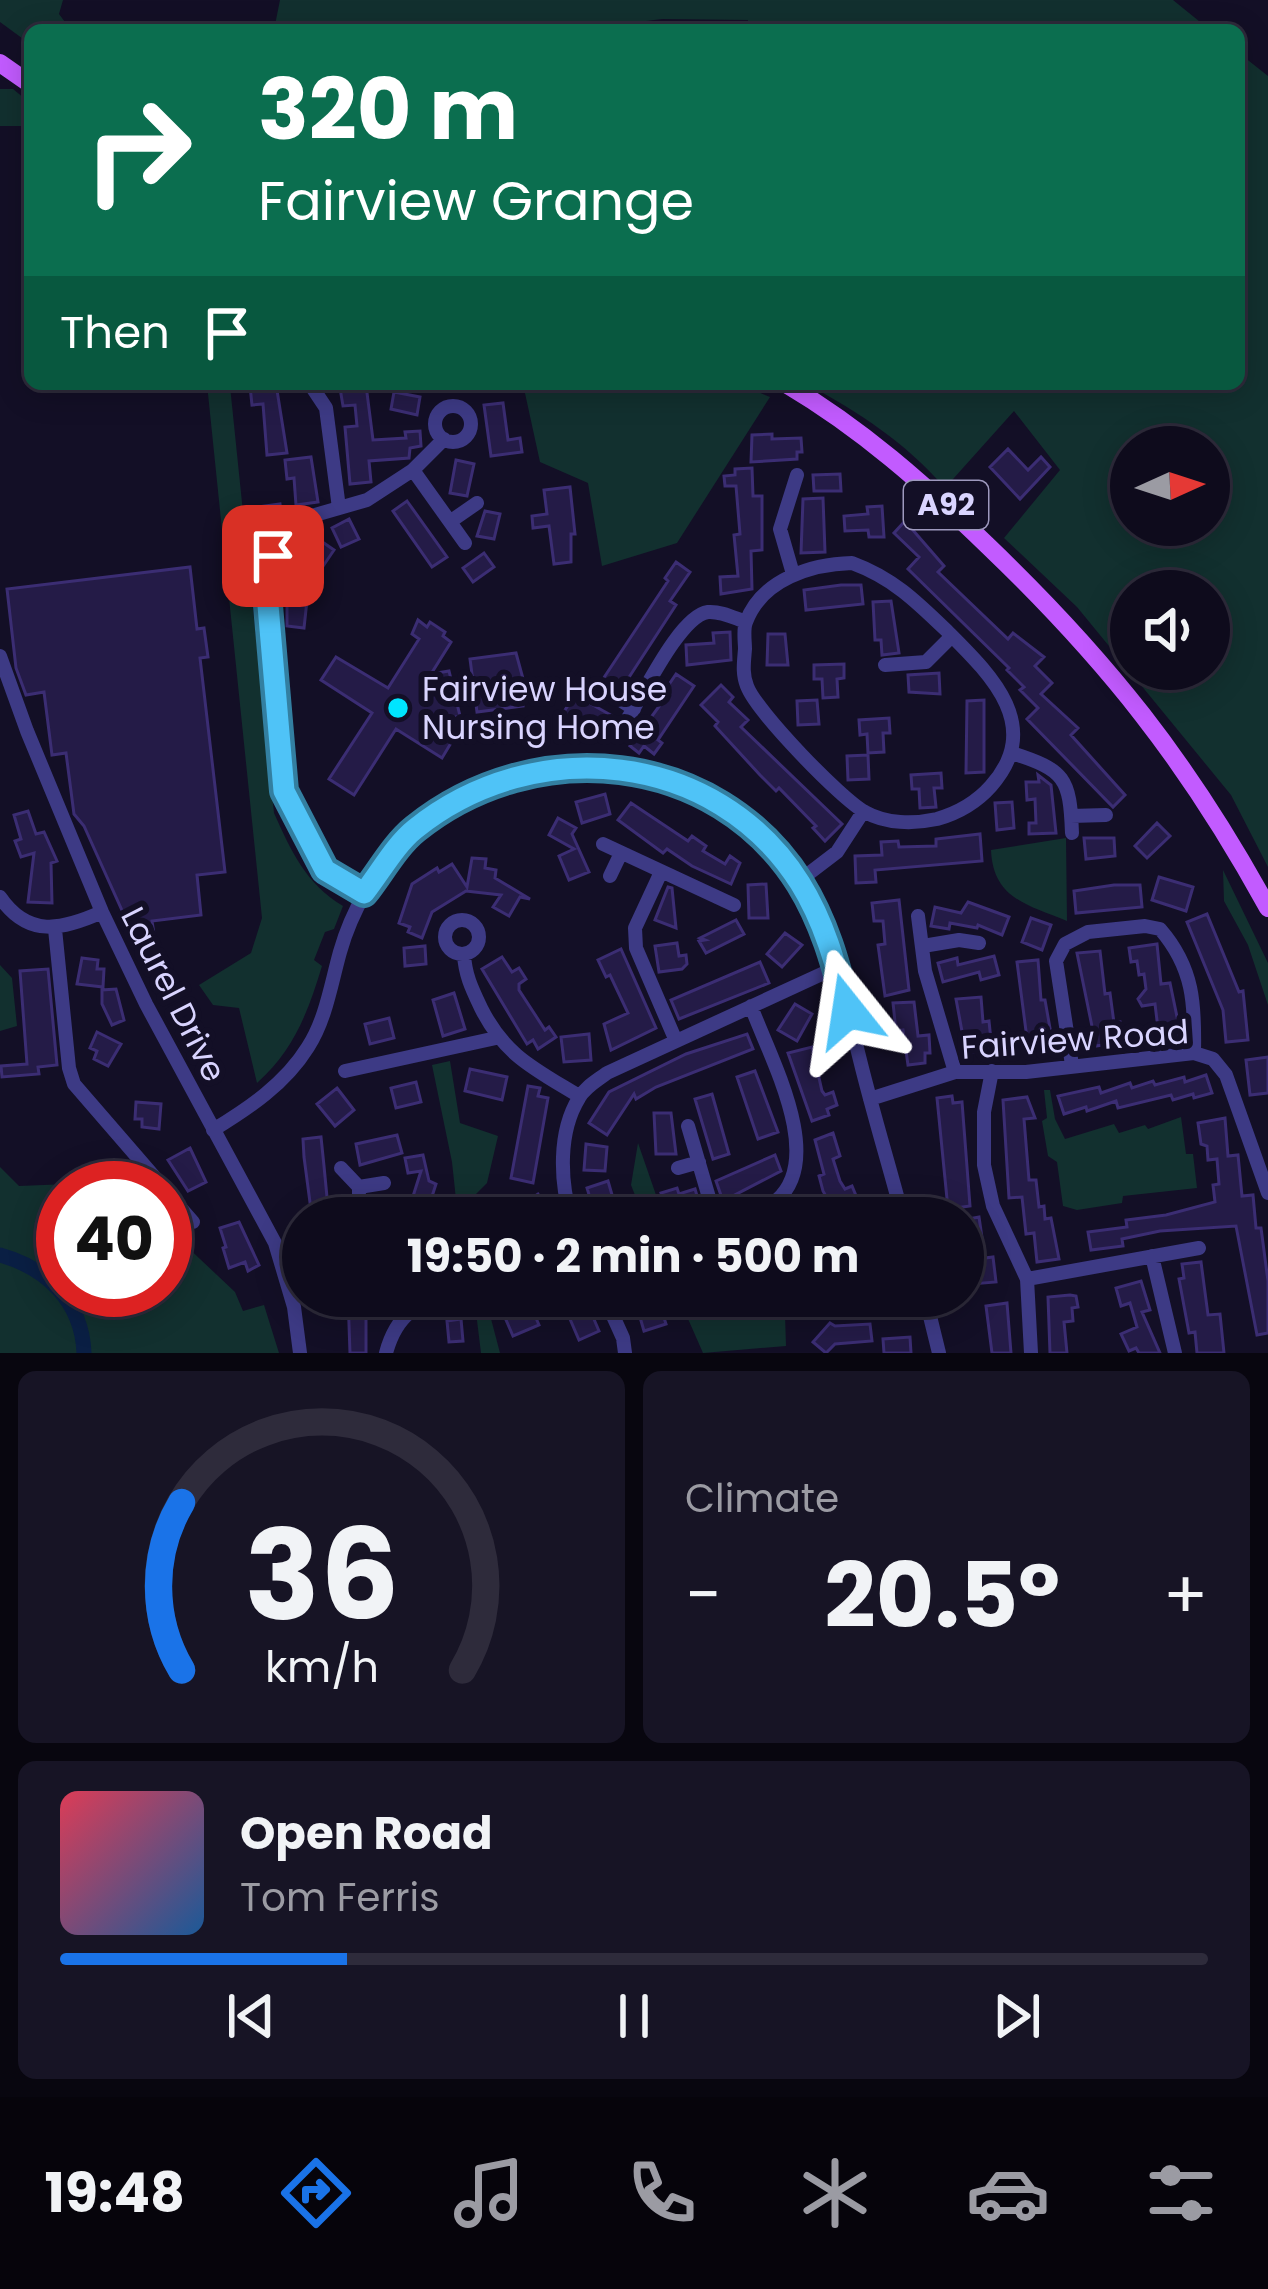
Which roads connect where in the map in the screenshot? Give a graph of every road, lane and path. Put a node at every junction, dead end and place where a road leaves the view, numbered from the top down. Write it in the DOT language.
graph roads {
  1 [pos="314,390"];
  2 [pos="797,390"];
  3 [pos="444,439"];
  4 [pos="413,470"];
  5 [pos="797,475"];
  6 [pos="477,503"];
  7 [pos="339,508"];
  8 [pos="451,520"];
  9 [pos="465,543"];
  10 [pos="794,574"];
  11 [pos="746,622"];
  12 [pos="952,636"];
  13 [pos="0,656"];
  14 [pos="886,665"];
  15 [pos="614,696"];
  16 [pos="1012,754"];
  17 [pos="863,812"];
  18 [pos="1106,815"];
  19 [pos="1072,816"];
  20 [pos="1072,833"];
  21 [pos="603,844"];
  22 [pos="621,853"];
  23 [pos="661,872"];
  24 [pos="610,876"];
  25 [pos="799,880"];
  26 [pos="364,893"];
  27 [pos="0,897"];
  28 [pos="734,905"];
  29 [pos="1268,908"];
  30 [pos="102,912"];
  31 [pos="918,916"];
  32 [pos="55,929"];
  33 [pos="979,943"];
  34 [pos="923,946"];
  35 [pos="464,954"];
  36 [pos="837,967"];
  37 [pos="751,1006"];
  38 [pos="496,1039"];
  39 [pos="676,1041"];
  40 [pos="1194,1053"];
  41 [pos="1072,1065"];
  42 [pos="992,1070"];
  43 [pos="345,1071"];
  44 [pos="955,1072"];
  45 [pos="579,1096"];
  46 [pos="870,1099"];
  47 [pos="688,1126"];
  48 [pos="213,1130"];
  49 [pos="140,1161"];
  50 [pos="699,1162"];
  51 [pos="341,1168"];
  52 [pos="677,1168"];
  53 [pos="384,1183"];
  54 [pos="359,1187"];
  55 [pos="1268,1193"];
  56 [pos="359,1197"];
  57 [pos="565,1197"];
  58 [pos="709,1197"];
  59 [pos="779,1197"];
  60 [pos="897,1197"];
  61 [pos="1199,1249"];
  62 [pos="1152,1256"];
  63 [pos="1027,1279"];
  64 [pos="401,1317"];
  65 [pos="613,1317"];
  66 [pos="930,1317"];
  67 [pos="624,1345"];
  68 [pos="300,1353"];
  69 [pos="386,1353"];
  70 [pos="939,1353"];
  71 [pos="1031,1353"];
  72 [pos="1174,1353"];
  1 -- 7 [label="street"];
  2 -- 29 [label="main road, A92"];
  3 -- 4 [label="street"];
  4 -- 7 [label="street"];
  4 -- 8 [label="street"];
  5 -- 10 [label="street"];
  6 -- 8 [label="street"];
  7 -- 26 [label="street"];
  8 -- 9 [label="street"];
  10 -- 11 [label="street"];
  10 -- 12 [label="street"];
  11 -- 15 [label="street"];
  11 -- 17 [label="street"];
  12 -- 14 [label="street"];
  12 -- 16 [label="street"];
  13 -- 30 [label="street, Laurel Drive"];
  16 -- 17 [label="street"];
  16 -- 19 [label="street"];
  17 -- 25 [label="street"];
  18 -- 19 [label="street"];
  19 -- 20 [label="street"];
  21 -- 22 [label="street"];
  22 -- 23 [label="street"];
  22 -- 24 [label="street"];
  23 -- 28 [label="street"];
  23 -- 39 [label="street"];
  25 -- 26 [label="street"];
  25 -- 36 [label="street"];
  26 -- 48 [label="street"];
  27 -- 32 [label="street"];
  30 -- 32 [label="street"];
  30 -- 48 [label="street, Laurel Drive"];
  31 -- 34 [label="street"];
  32 -- 49 [label="street"];
  33 -- 34 [label="street"];
  34 -- 44 [label="street"];
  35 -- 38 [label="street"];
  36 -- 37 [label="street"];
  36 -- 46 [label="street"];
  37 -- 39 [label="street"];
  37 -- 59 [label="street"];
  38 -- 43 [label="street"];
  38 -- 45 [label="street"];
  39 -- 45 [label="street"];
  40 -- 41 [label="street, Fairview Road"];
  40 -- 41 [label="street"];
  40 -- 55 [label="street, Fairview Road"];
  41 -- 42 [label="street, Fairview Road"];
  42 -- 44 [label="street, Fairview Road"];
  42 -- 63 [label="street"];
  44 -- 46 [label="street, Fairview Road"];
  45 -- 57 [label="street"];
  46 -- 60 [label="street"];
  47 -- 50 [label="street"];
  48 -- 68 [label="street, Laurel Drive"];
  50 -- 52 [label="street"];
  50 -- 58 [label="street"];
  51 -- 54 [label="street"];
  53 -- 54 [label="street"];
  54 -- 56 [label="street"];
  61 -- 62 [label="street"];
  62 -- 63 [label="street"];
  62 -- 72 [label="street"];
  63 -- 71 [label="street"];
  64 -- 69 [label="street"];
  65 -- 67 [label="street"];
  66 -- 70 [label="street"];
}
